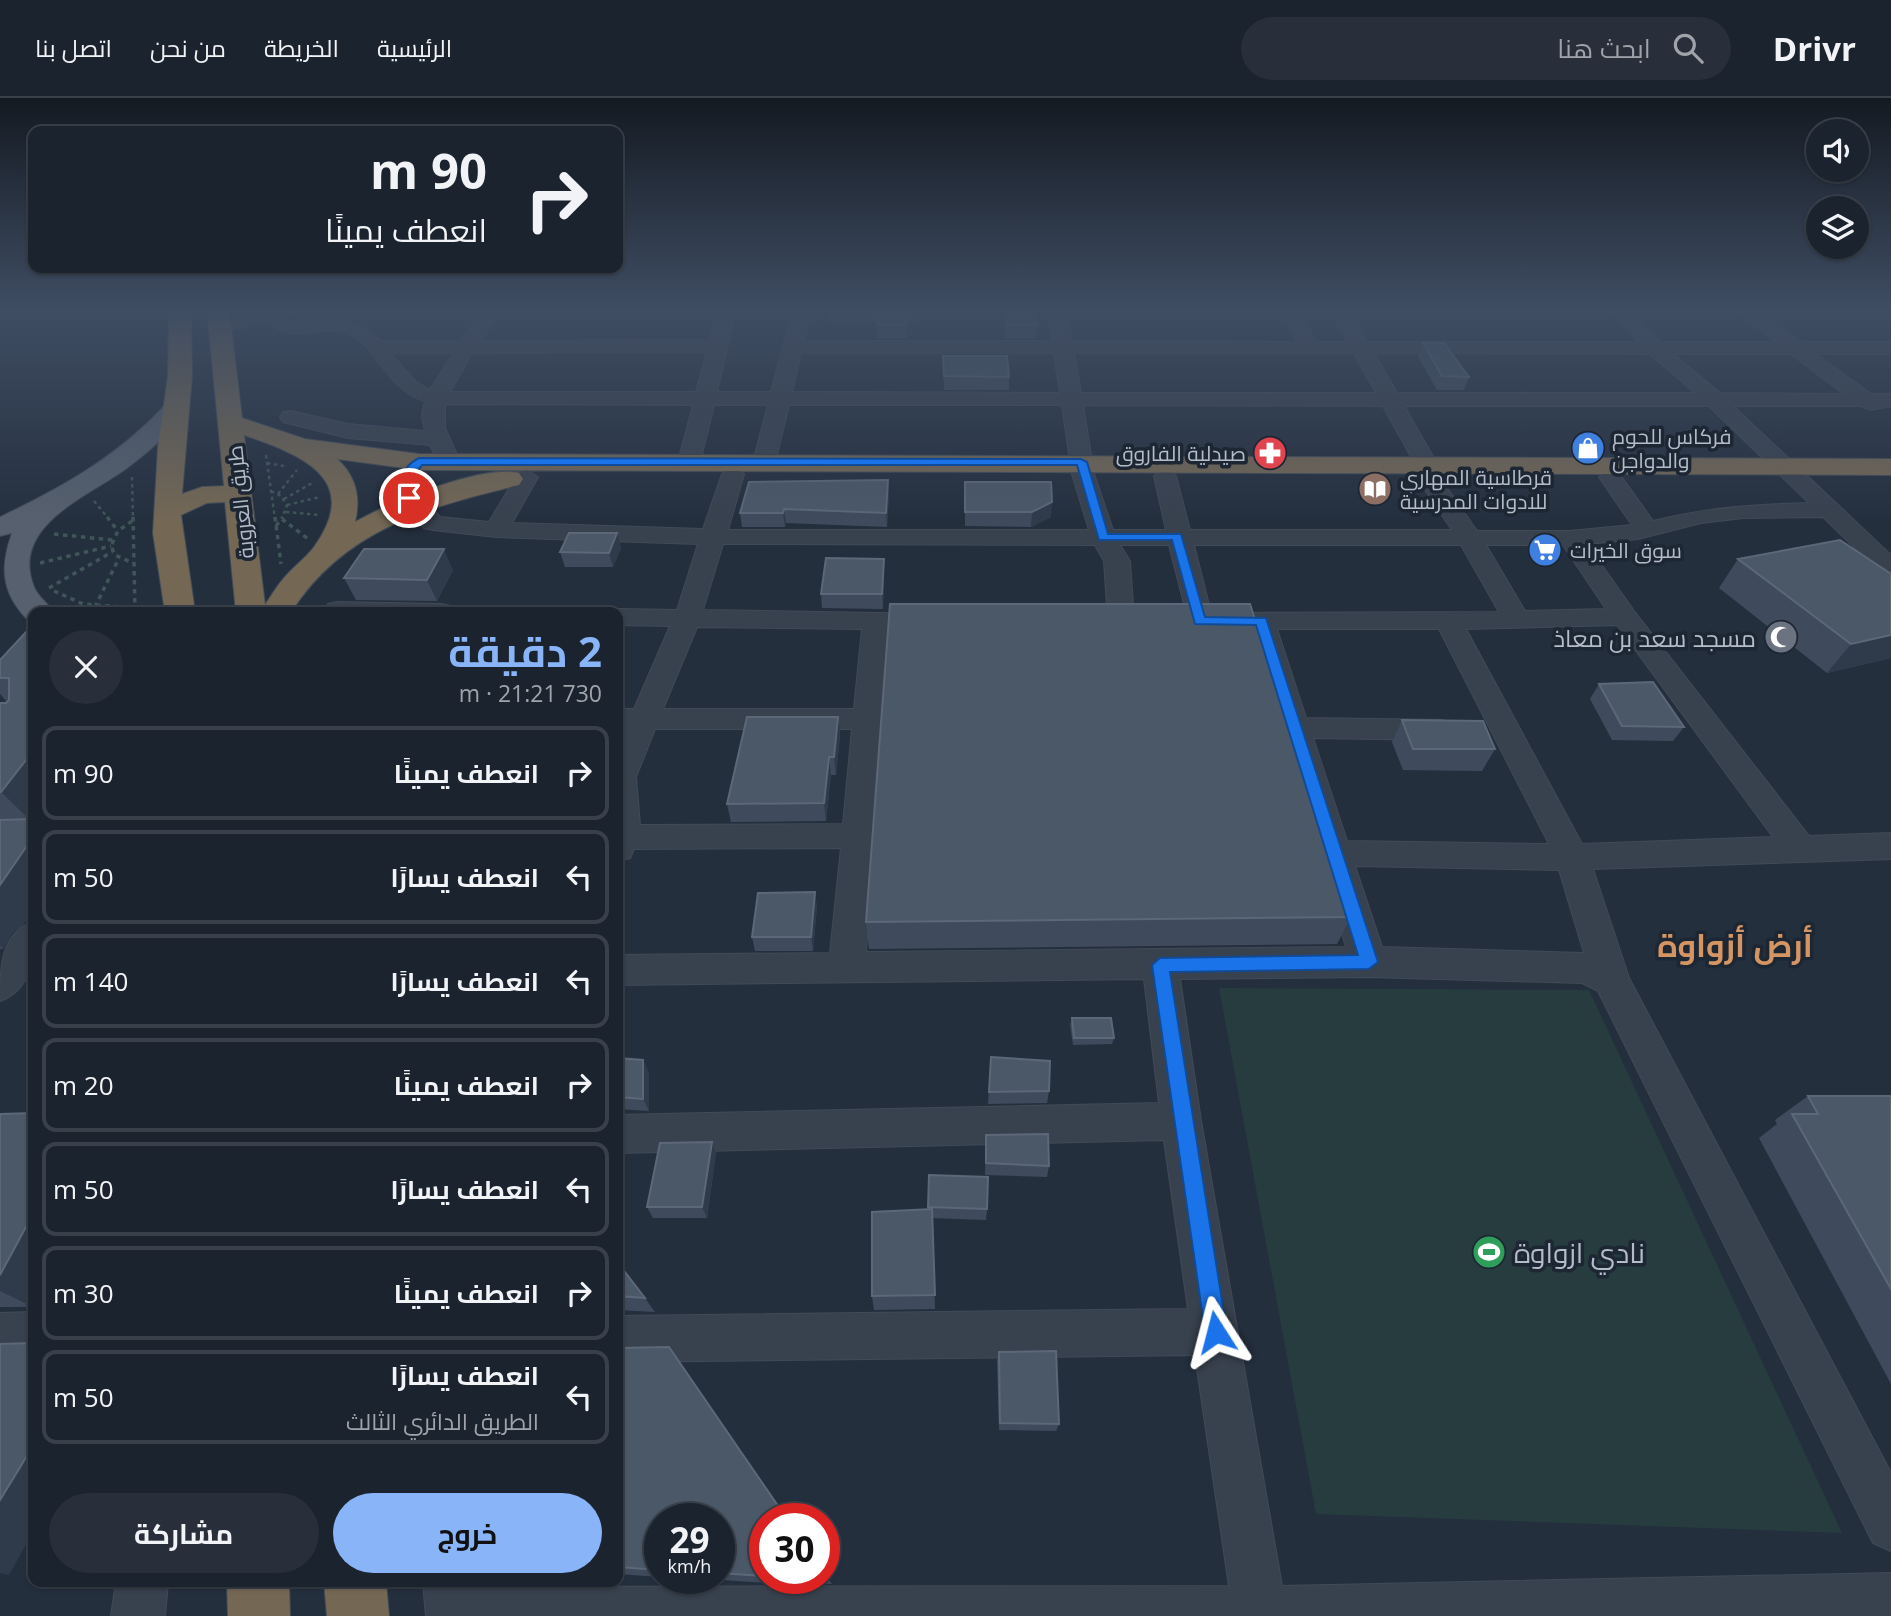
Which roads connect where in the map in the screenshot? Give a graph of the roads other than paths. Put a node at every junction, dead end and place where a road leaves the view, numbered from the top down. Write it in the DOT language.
graph roads {
  1 [pos="180,380"];
  2 [pos="226,380"];
  3 [pos="400,380"];
  4 [pos="448,380"];
  5 [pos="709,380"];
  6 [pos="785,380"];
  7 [pos="1069,380"];
  8 [pos="1337,380"];
  9 [pos="1378,380"];
  10 [pos="1692,380"];
  11 [pos="1839,380"];
  12 [pos="780,397"];
  13 [pos="436,398"];
  14 [pos="1346,398"];
  15 [pos="1072,399"];
  16 [pos="1388,399"];
  17 [pos="704,400"];
  18 [pos="1866,400"];
  19 [pos="1891,400"];
  20 [pos="1716,401"];
  21 [pos="176,408"];
  22 [pos="291,417"];
  23 [pos="1891,418"];
  24 [pos="231,422"];
  25 [pos="443,451"];
  26 [pos="419,461"];
  27 [pos="689,462"];
  28 [pos="764,462"];
  29 [pos="301,463"];
  30 [pos="1891,467"];
  31 [pos="1082,468"];
  32 [pos="1427,472"];
  33 [pos="1790,472"];
  34 [pos="733,474"];
  35 [pos="1165,476"];
  36 [pos="527,477"];
  37 [pos="1610,477"];
  38 [pos="1891,478"];
  39 [pos="239,493"];
  40 [pos="415,503"];
  41 [pos="1828,510"];
  42 [pos="67,511"];
  43 [pos="167,511"];
  44 [pos="0,528"];
  45 [pos="1647,529"];
  46 [pos="496,530"];
  47 [pos="1854,535"];
  48 [pos="1177,536"];
  49 [pos="1891,536"];
  50 [pos="713,537"];
  51 [pos="1103,537"];
  52 [pos="1469,537"];
  53 [pos="1570,538"];
  54 [pos="311,544"];
  55 [pos="1891,569"];
  56 [pos="44,600"];
  57 [pos="282,602"];
  58 [pos="179,607"];
  59 [pos="250,607"];
  60 [pos="0,616"];
  61 [pos="28,617"];
  62 [pos="623,617"];
  63 [pos="1625,617"];
  64 [pos="687,619"];
  65 [pos="1517,620"];
  66 [pos="1094,621"];
  67 [pos="1160,621"];
  68 [pos="1261,621"];
  69 [pos="1448,621"];
  70 [pos="876,622"];
  71 [pos="958,622"];
  72 [pos="631,718"];
  73 [pos="866,719"];
  74 [pos="1295,729"];
  75 [pos="1504,731"];
  76 [pos="623,761"];
  77 [pos="623,802"];
  78 [pos="623,821"];
  79 [pos="858,836"];
  80 [pos="623,841"];
  81 [pos="1891,846"];
  82 [pos="1800,849"];
  83 [pos="1334,853"];
  84 [pos="1572,857"];
  85 [pos="28,943"];
  86 [pos="1369,962"];
  87 [pos="1160,965"];
  88 [pos="846,969"];
  89 [pos="623,970"];
  90 [pos="4,974"];
  91 [pos="1611,980"];
  92 [pos="1181,1121"];
  93 [pos="623,1134"];
  94 [pos="1216,1332"];
  95 [pos="28,1335"];
  96 [pos="0,1336"];
  97 [pos="623,1339"];
  98 [pos="1891,1525"];
  99 [pos="141,1587"];
  100 [pos="258,1587"];
  101 [pos="356,1587"];
  102 [pos="1891,1600"];
  103 [pos="451,1604"];
  104 [pos="1260,1614"];
  105 [pos="138,1616"];
  106 [pos="259,1616"];
  107 [pos="359,1616"];
  1 -- 21 [label="highway"];
  2 -- 24 [label="highway, طريق العروبة"];
  3 -- 13 [label="street"];
  4 -- 13 [label="street"];
  5 -- 17 [label="street"];
  6 -- 12 [label="street"];
  7 -- 15 [label="street"];
  8 -- 14 [label="street"];
  9 -- 16 [label="street"];
  10 -- 20 [label="street"];
  11 -- 18 [label="street"];
  12 -- 15 [label="street"];
  12 -- 17 [label="street"];
  12 -- 28 [label="street"];
  13 -- 17 [label="street"];
  13 -- 25 [label="street"];
  14 -- 15 [label="street"];
  14 -- 16 [label="street"];
  15 -- 31 [label="street"];
  16 -- 20 [label="street"];
  16 -- 32 [label="street"];
  17 -- 27 [label="street"];
  18 -- 19 [label="street"];
  18 -- 20 [label="street"];
  18 -- 23 [label="street"];
  20 -- 33 [label="street"];
  21 -- 42 [label="main road"];
  21 -- 43 [label="highway"];
  22 -- 25 [label="street"];
  24 -- 29 [label="highway"];
  24 -- 39 [label="highway, طريق العروبة"];
  25 -- 26 [label="highway"];
  25 -- 27 [label="highway"];
  26 -- 29 [label="highway"];
  26 -- 40 [label="highway"];
  27 -- 28 [label="highway"];
  28 -- 31 [label="highway"];
  29 -- 54 [label="highway"];
  30 -- 33 [label="highway"];
  31 -- 32 [label="highway"];
  31 -- 34 [label="highway"];
  31 -- 35 [label="highway"];
  31 -- 51 [label="street"];
  32 -- 33 [label="highway"];
  32 -- 35 [label="highway"];
  32 -- 37 [label="highway"];
  32 -- 52 [label="street"];
  33 -- 37 [label="highway"];
  33 -- 38 [label="highway"];
  33 -- 41 [label="street"];
  34 -- 36 [label="highway"];
  34 -- 50 [label="street"];
  35 -- 48 [label="street"];
  36 -- 40 [label="highway"];
  36 -- 46 [label="street"];
  37 -- 45 [label="street"];
  39 -- 43 [label="highway"];
  39 -- 59 [label="highway, طريق العروبة"];
  40 -- 46 [label="street"];
  40 -- 54 [label="highway"];
  41 -- 45 [label="street"];
  41 -- 47 [label="street"];
  42 -- 44 [label="main road"];
  42 -- 56 [label="main road"];
  43 -- 58 [label="highway"];
  45 -- 53 [label="street"];
  46 -- 50 [label="street"];
  47 -- 49 [label="street"];
  47 -- 55 [label="street"];
  48 -- 51 [label="street"];
  48 -- 52 [label="street"];
  48 -- 67 [label="street"];
  50 -- 51 [label="street"];
  50 -- 64 [label="street"];
  51 -- 67 [label="street"];
  52 -- 53 [label="street"];
  52 -- 65 [label="street"];
  53 -- 63 [label="street"];
  54 -- 57 [label="highway"];
  60 -- 61 [label="main road"];
  62 -- 64 [label="street"];
  63 -- 65 [label="street"];
  63 -- 82 [label="street"];
  64 -- 70 [label="street"];
  64 -- 72 [label="street"];
  65 -- 69 [label="street"];
  66 -- 67 [label="street"];
  67 -- 68 [label="street"];
  68 -- 69 [label="street"];
  68 -- 74 [label="street"];
  69 -- 75 [label="street"];
  70 -- 71 [label="street"];
  70 -- 73 [label="street"];
  72 -- 73 [label="street"];
  72 -- 76 [label="street"];
  73 -- 79 [label="street"];
  74 -- 75 [label="street"];
  74 -- 83 [label="street"];
  75 -- 84 [label="street"];
  77 -- 78 [label="street"];
  79 -- 80 [label="street"];
  79 -- 88 [label="street"];
  81 -- 82 [label="street"];
  82 -- 84 [label="street"];
  83 -- 84 [label="street"];
  83 -- 86 [label="street"];
  84 -- 91 [label="street"];
  85 -- 90 [label="street"];
  86 -- 87 [label="street"];
  86 -- 91 [label="street"];
  87 -- 88 [label="street"];
  87 -- 92 [label="street"];
  88 -- 89 [label="street"];
  91 -- 98 [label="street"];
  92 -- 93 [label="street"];
  92 -- 94 [label="street"];
  94 -- 97 [label="street"];
  94 -- 104 [label="street"];
  95 -- 96 [label="street"];
  99 -- 105 [label="street"];
  100 -- 106 [label="highway"];
  101 -- 107 [label="highway"];
  102 -- 104 [label="street"];
  103 -- 104 [label="street"];
}
